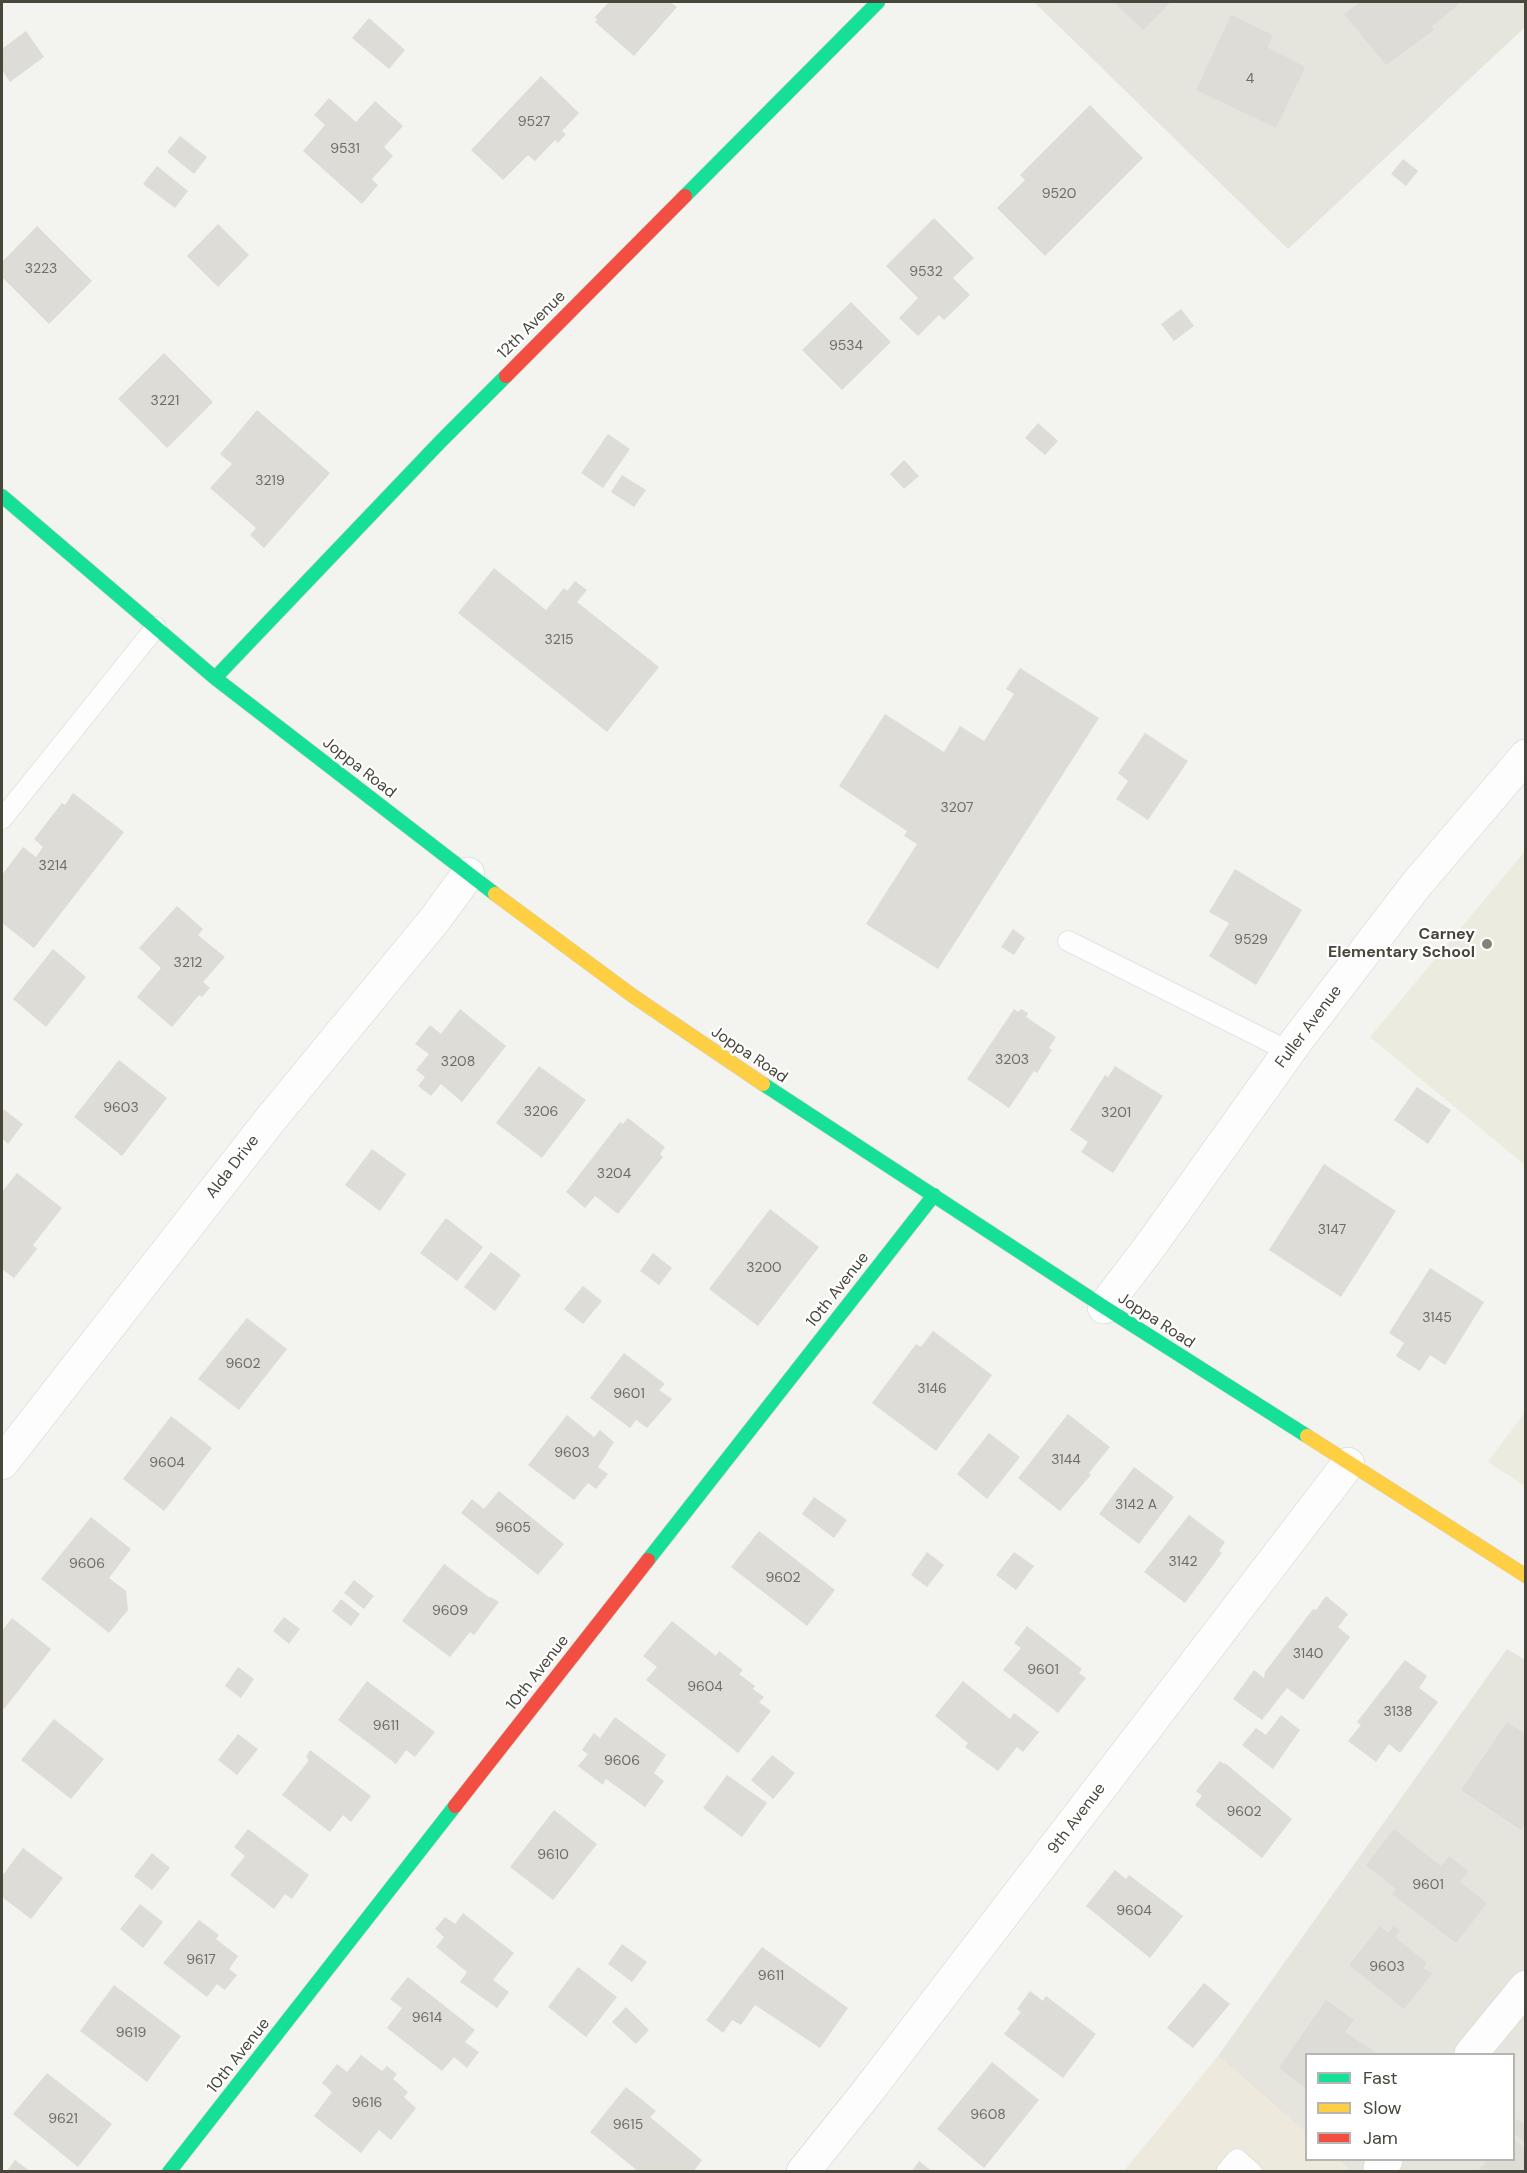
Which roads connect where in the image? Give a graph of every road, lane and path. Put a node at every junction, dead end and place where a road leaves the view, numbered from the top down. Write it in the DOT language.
graph roads {
  1 [pos="878,2"];
  2 [pos="2,496"];
  3 [pos="156,627"];
  4 [pos="215,678"];
  5 [pos="1526,756"];
  6 [pos="2,819"];
  7 [pos="468,874"];
  8 [pos="1068,941"];
  9 [pos="1290,1052"];
  10 [pos="934,1195"];
  11 [pos="1104,1307"];
  12 [pos="2,1464"];
  13 [pos="1348,1464"];
  14 [pos="1526,1576"];
  15 [pos="1526,1987"];
  16 [pos="1473,2053"];
  17 [pos="169,2172"];
  18 [pos="803,2172"];
  19 [pos="1226,2172"];
  20 [pos="1252,2172"];
  1 -- 4 [label="street, 12th Avenue"];
  2 -- 3 [label="street, Joppa Road"];
  3 -- 4 [label="street, Joppa Road"];
  3 -- 6 [label="lane"];
  4 -- 7 [label="street, Joppa Road"];
  5 -- 9 [label="street, Fuller Avenue"];
  7 -- 10 [label="street, Joppa Road"];
  7 -- 12 [label="street, Alda Drive"];
  8 -- 9 [label="lane"];
  9 -- 11 [label="street, Fuller Avenue"];
  10 -- 11 [label="street, Joppa Road"];
  10 -- 17 [label="street, 10th Avenue"];
  11 -- 13 [label="street, Joppa Road"];
  13 -- 14 [label="street, Joppa Road"];
  13 -- 18 [label="street, 9th Avenue"];
  15 -- 16 [label="street"];
  19 -- 20 [label="lane"];
}
